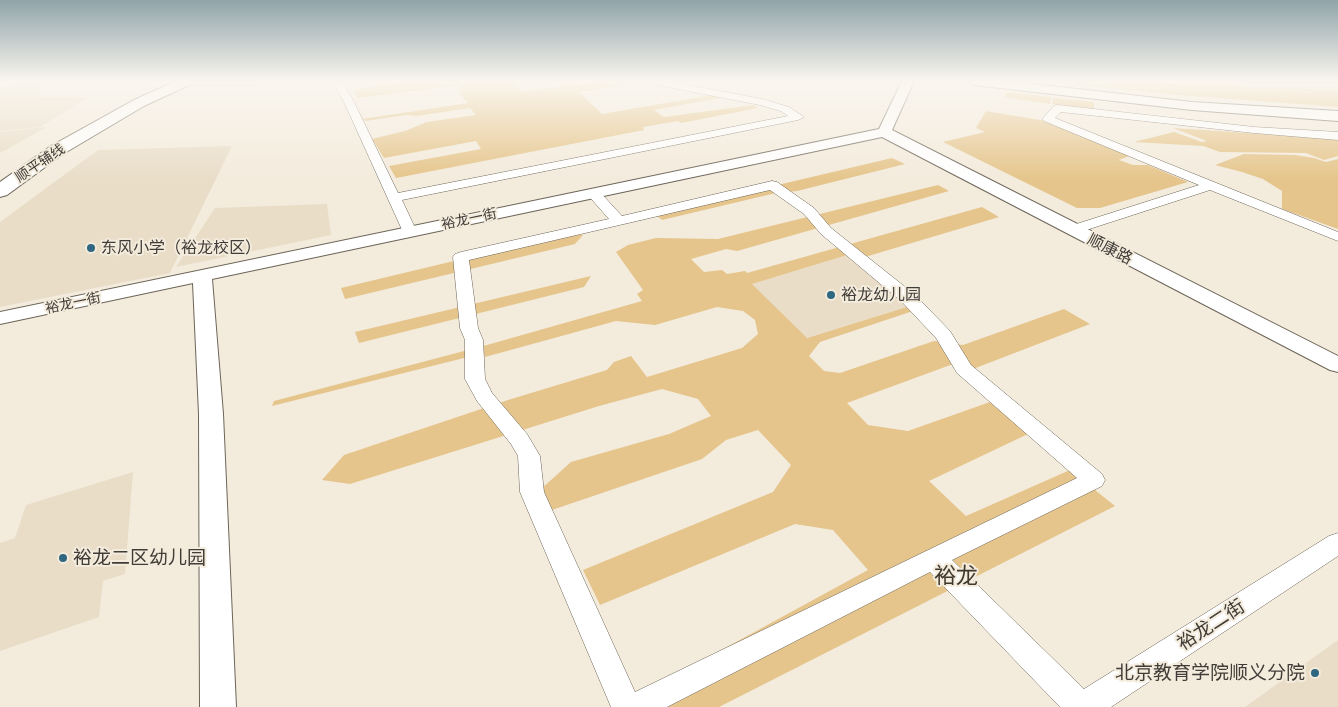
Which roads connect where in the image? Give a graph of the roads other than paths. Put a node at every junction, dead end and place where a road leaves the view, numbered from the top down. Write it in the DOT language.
graph roads {
  1 [pos="109,114"];
  2 [pos="119,114"];
  3 [pos="355,114"];
  4 [pos="793,114"];
  5 [pos="892,114"];
  6 [pos="1053,114"];
  7 [pos="1111,114"];
  8 [pos="1309,114"];
  9 [pos="1338,116"];
  10 [pos="884,132"];
  11 [pos="1338,136"];
  12 [pos="0,179"];
  13 [pos="1210,185"];
  14 [pos="0,191"];
  15 [pos="593,193"];
  16 [pos="394,198"];
  17 [pos="619,221"];
  18 [pos="1072,230"];
  19 [pos="410,232"];
  20 [pos="1338,237"];
  21 [pos="202,276"];
  22 [pos="0,318"];
  23 [pos="1338,365"];
  24 [pos="1338,543"];
  25 [pos="933,558"];
  26 [pos="218,707"];
  27 [pos="626,707"];
  28 [pos="636,707"];
  29 [pos="1082,707"];
  1 -- 12 [label="main road, 顺平辅线"];
  2 -- 14 [label="main road, 顺平辅线"];
  3 -- 16 [label="street"];
  4 -- 16 [label="street"];
  5 -- 10 [label="street"];
  6 -- 13 [label="street"];
  7 -- 11 [label="street"];
  8 -- 9 [label="main road"];
  10 -- 15 [label="street, 裕龙一街"];
  10 -- 18 [label="street, 顺康路"];
  13 -- 18 [label="street"];
  13 -- 20 [label="street"];
  15 -- 17 [label="street"];
  15 -- 19 [label="street, 裕龙一街"];
  16 -- 19 [label="street"];
  17 -- 25 [label="street"];
  17 -- 27 [label="street"];
  18 -- 23 [label="street, 顺康路"];
  19 -- 21 [label="street, 裕龙一街"];
  21 -- 22 [label="street, 裕龙一街"];
  21 -- 26 [label="street"];
  24 -- 29 [label="street, 裕龙二街"];
  25 -- 28 [label="street"];
  25 -- 29 [label="street"];
}
